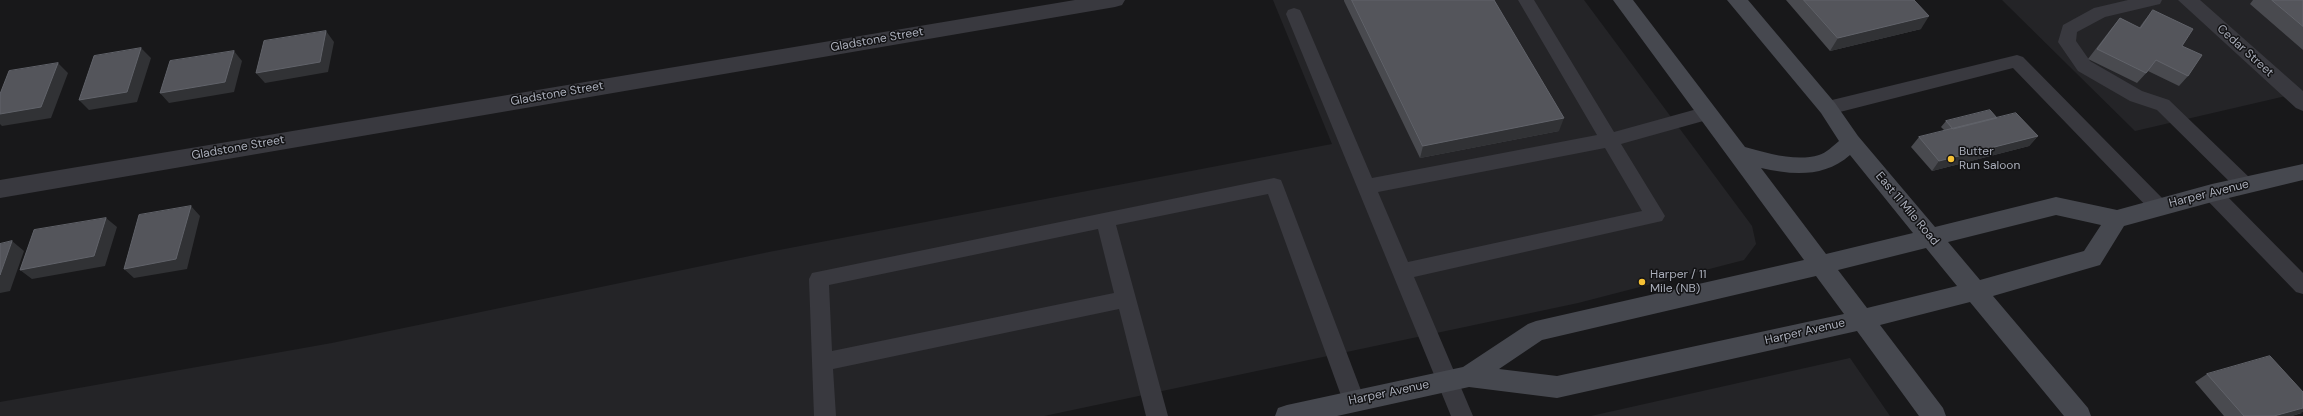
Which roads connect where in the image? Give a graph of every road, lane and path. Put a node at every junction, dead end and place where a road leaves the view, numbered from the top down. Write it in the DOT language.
graph roads {
  1 [pos="1115,0"];
  2 [pos="1526,0"];
  3 [pos="1623,0"];
  4 [pos="1737,0"];
  5 [pos="2154,0"];
  6 [pos="2188,0"];
  7 [pos="1294,14"];
  8 [pos="2303,103"];
  9 [pos="1828,108"];
  10 [pos="1708,113"];
  11 [pos="1609,140"];
  12 [pos="1851,142"];
  13 [pos="1740,154"];
  14 [pos="2303,172"];
  15 [pos="2245,185"];
  16 [pos="1366,188"];
  17 [pos="0,189"];
  18 [pos="2212,192"];
  19 [pos="2159,207"];
  20 [pos="2116,219"];
  21 [pos="1105,220"];
  22 [pos="1932,237"];
  23 [pos="1822,264"];
  24 [pos="1401,272"];
  25 [pos="2303,286"];
  26 [pos="1976,291"];
  27 [pos="1126,299"];
  28 [pos="1862,318"];
  29 [pos="823,362"];
  30 [pos="1458,378"];
  31 [pos="1354,401"];
  32 [pos="1300,415"];
  33 [pos="825,416"];
  34 [pos="1157,416"];
  35 [pos="1462,416"];
  36 [pos="1934,416"];
  37 [pos="2079,416"];
  1 -- 17 [label="street, Gladstone Street"];
  2 -- 11 [label="lane"];
  3 -- 10 [label="main road"];
  4 -- 9 [label="main road, East 11 Mile Road"];
  5 -- 15 [label="lane"];
  6 -- 8 [label="street, Cedar Street"];
  7 -- 16 [label="lane"];
  9 -- 12 [label="main road, East 11 Mile Road"];
  9 -- 19 [label="lane"];
  10 -- 11 [label="lane"];
  10 -- 13 [label="main road"];
  11 -- 16 [label="lane"];
  11 -- 24 [label="lane"];
  12 -- 13 [label="main road"];
  12 -- 22 [label="main road, East 11 Mile Road"];
  13 -- 23 [label="main road"];
  14 -- 15 [label="main road, Harper Avenue"];
  15 -- 18 [label="main road, Harper Avenue"];
  16 -- 24 [label="lane"];
  18 -- 19 [label="main road, Harper Avenue"];
  18 -- 25 [label="lane"];
  19 -- 20 [label="main road, Harper Avenue"];
  20 -- 22 [label="main road, Harper Avenue"];
  20 -- 26 [label="main road, Harper Avenue"];
  21 -- 27 [label="lane"];
  21 -- 29 [label="lane"];
  21 -- 31 [label="lane"];
  22 -- 23 [label="main road, Harper Avenue"];
  22 -- 26 [label="main road, East 11 Mile Road"];
  23 -- 28 [label="main road"];
  23 -- 30 [label="main road, Harper Avenue"];
  24 -- 30 [label="lane"];
  26 -- 28 [label="main road, Harper Avenue"];
  26 -- 37 [label="main road, East 11 Mile Road"];
  27 -- 29 [label="lane"];
  27 -- 34 [label="lane"];
  28 -- 30 [label="main road, Harper Avenue"];
  28 -- 36 [label="main road"];
  29 -- 33 [label="lane"];
  30 -- 31 [label="main road, Harper Avenue"];
  30 -- 35 [label="lane"];
  31 -- 32 [label="main road, Harper Avenue"];
}
